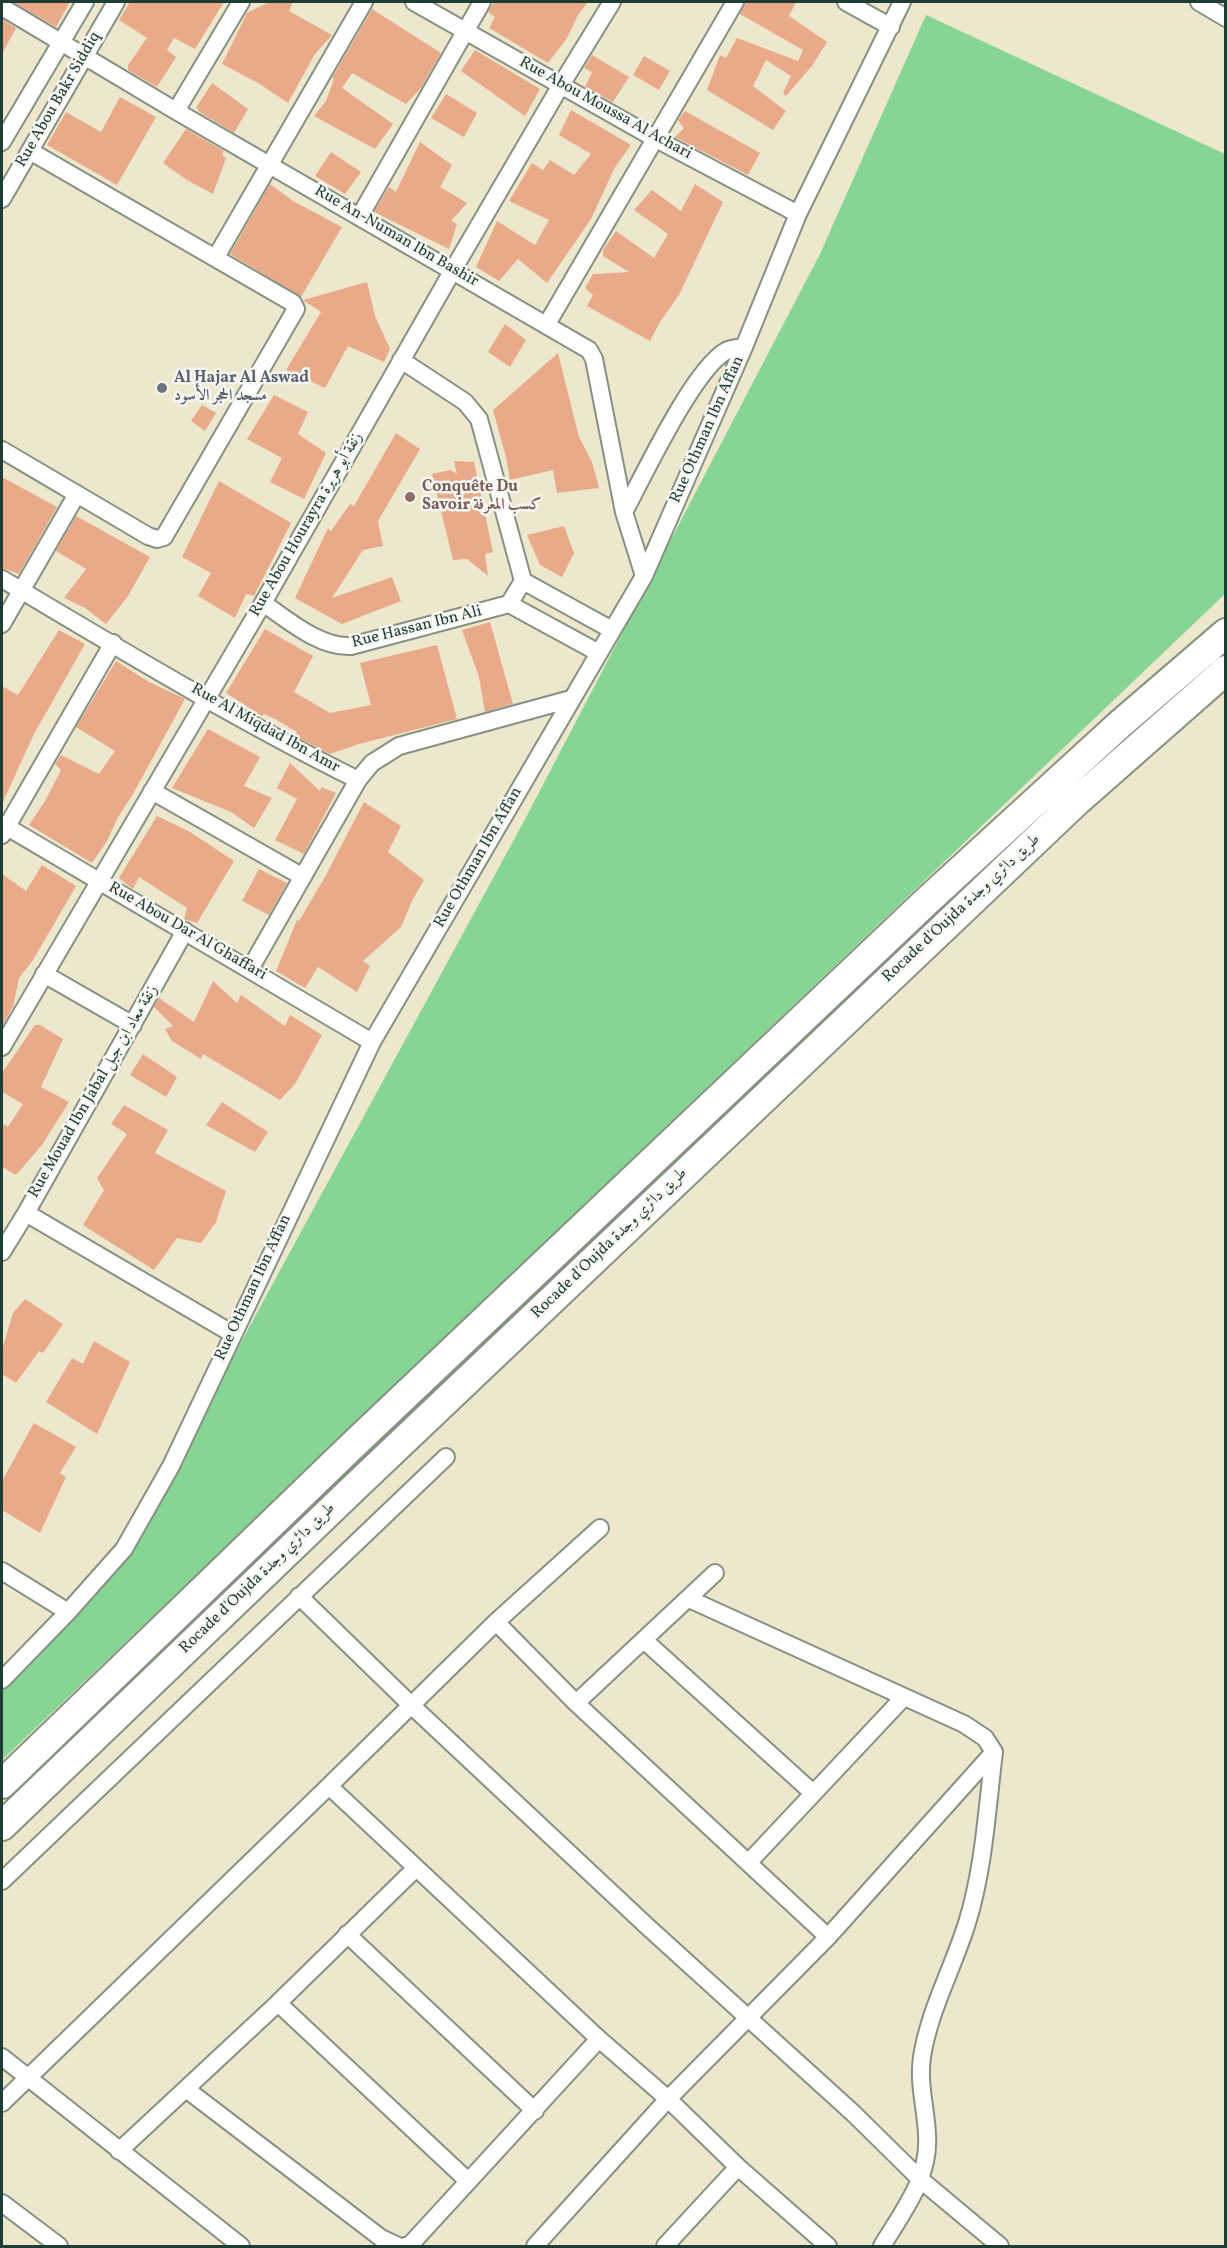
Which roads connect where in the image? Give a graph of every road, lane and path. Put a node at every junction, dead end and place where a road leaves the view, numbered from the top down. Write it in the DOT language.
graph roads {
  1 [pos="85,2"];
  2 [pos="116,2"];
  3 [pos="241,2"];
  4 [pos="364,2"];
  5 [pos="414,2"];
  6 [pos="482,2"];
  7 [pos="612,2"];
  8 [pos="735,2"];
  9 [pos="846,2"];
  10 [pos="902,2"];
  11 [pos="1199,2"];
  12 [pos="2,7"];
  13 [pos="1226,18"];
  14 [pos="891,27"];
  15 [pos="466,30"];
  16 [pos="61,42"];
  17 [pos="85,56"];
  18 [pos="561,85"];
  19 [pos="176,111"];
  20 [pos="656,140"];
  21 [pos="2,141"];
  22 [pos="30,151"];
  23 [pos="269,164"];
  24 [pos="2,199"];
  25 [pos="798,214"];
  26 [pos="360,216"];
  27 [pos="216,257"];
  28 [pos="453,270"];
  29 [pos="547,324"];
  30 [pos="744,347"];
  31 [pos="401,360"];
  32 [pos="2,450"];
  33 [pos="77,494"];
  34 [pos="624,512"];
  35 [pos="644,576"];
  36 [pos="2,579"];
  37 [pos="523,582"];
  38 [pos="21,590"];
  39 [pos="263,603"];
  40 [pos="509,604"];
  41 [pos="2,624"];
  42 [pos="612,630"];
  43 [pos="1226,633"];
  44 [pos="113,643"];
  45 [pos="599,653"];
  46 [pos="1226,670"];
  47 [pos="206,697"];
  48 [pos="571,699"];
  49 [pos="358,780"];
  50 [pos="152,791"];
  51 [pos="3,829"];
  52 [pos="303,877"];
  53 [pos="100,880"];
  54 [pos="185,931"];
  55 [pos="250,969"];
  56 [pos="44,974"];
  57 [pos="133,1025"];
  58 [pos="372,1042"];
  59 [pos="2,1047"];
  60 [pos="26,1213"];
  61 [pos="2,1252"];
  62 [pos="233,1334"];
  63 [pos="446,1457"];
  64 [pos="600,1528"];
  65 [pos="2,1571"];
  66 [pos="715,1573"];
  67 [pos="299,1596"];
  68 [pos="689,1599"];
  69 [pos="68,1612"];
  70 [pos="496,1622"];
  71 [pos="645,1641"];
  72 [pos="2,1680"];
  73 [pos="904,1697"];
  74 [pos="576,1703"];
  75 [pos="410,1704"];
  76 [pos="994,1752"];
  77 [pos="2,1784"];
  78 [pos="329,1786"];
  79 [pos="813,1793"];
  80 [pos="2,1826"];
  81 [pos="749,1862"];
  82 [pos="416,1868"];
  83 [pos="2,1881"];
  84 [pos="347,1934"];
  85 [pos="828,1936"];
  86 [pos="278,2003"];
  87 [pos="749,2019"];
  88 [pos="599,2039"];
  89 [pos="2,2056"];
  90 [pos="26,2077"];
  91 [pos="186,2089"];
  92 [pos="668,2099"];
  93 [pos="2,2103"];
  94 [pos="535,2111"];
  95 [pos="119,2151"];
  96 [pos="738,2167"];
  97 [pos="921,2180"];
  98 [pos="468,2181"];
  99 [pos="2,2203"];
  100 [pos="990,2243"];
  101 [pos="666,2246"];
  102 [pos="59,2247"];
  103 [pos="241,2247"];
  104 [pos="398,2247"];
  105 [pos="405,2247"];
  106 [pos="535,2247"];
  107 [pos="828,2247"];
  108 [pos="882,2247"];
  1 -- 16 [label="street, Rue Abou Bakr Siddiq"];
  2 -- 17 [label="street, Rue Abou Bakr Siddiq"];
  3 -- 19 [label="street"];
  4 -- 23 [label="street"];
  5 -- 15 [label="street, Rue Abou Moussa Al Achari"];
  6 -- 15 [label="street"];
  7 -- 18 [label="street, Rue Abou Hourayra زنقة أبو هريرة"];
  8 -- 20 [label="street"];
  9 -- 14 [label="street"];
  10 -- 14 [label="street, Rue Othman Ibn Affan"];
  11 -- 13 [label="street"];
  12 -- 16 [label="street, Rue An-Numan Ibn Bashir"];
  14 -- 25 [label="street, Rue Othman Ibn Affan"];
  15 -- 18 [label="street, Rue Abou Moussa Al Achari"];
  15 -- 26 [label="street"];
  16 -- 17 [label="street, Rue An-Numan Ibn Bashir"];
  16 -- 21 [label="street, Rue Abou Bakr Siddiq"];
  17 -- 19 [label="street, Rue An-Numan Ibn Bashir"];
  17 -- 22 [label="street, Rue Abou Bakr Siddiq"];
  18 -- 20 [label="street, Rue Abou Moussa Al Achari"];
  18 -- 28 [label="street, Rue Abou Hourayra زنقة أبو هريرة"];
  19 -- 23 [label="street, Rue An-Numan Ibn Bashir"];
  20 -- 25 [label="street, Rue Abou Moussa Al Achari"];
  20 -- 29 [label="street"];
  22 -- 24 [label="street, Rue Abou Bakr Siddiq"];
  22 -- 27 [label="street"];
  23 -- 26 [label="street, Rue An-Numan Ibn Bashir"];
  23 -- 27 [label="street"];
  25 -- 30 [label="street, Rue Othman Ibn Affan"];
  26 -- 28 [label="street, Rue An-Numan Ibn Bashir"];
  27 -- 33 [label="street"];
  28 -- 29 [label="street, Rue An-Numan Ibn Bashir"];
  28 -- 31 [label="street, Rue Abou Hourayra زنقة أبو هريرة"];
  29 -- 34 [label="street, Rue An-Numan Ibn Bashir"];
  30 -- 34 [label="street"];
  30 -- 35 [label="street, Rue Othman Ibn Affan"];
  31 -- 37 [label="street"];
  31 -- 39 [label="street, Rue Abou Hourayra زنقة أبو هريرة"];
  32 -- 33 [label="street"];
  33 -- 38 [label="street"];
  34 -- 35 [label="street, Rue An-Numan Ibn Bashir"];
  35 -- 42 [label="street, Rue Othman Ibn Affan"];
  36 -- 38 [label="street, Rue Al Miqdad Ibn Amr"];
  37 -- 40 [label="street"];
  37 -- 42 [label="street"];
  38 -- 41 [label="street"];
  38 -- 44 [label="street, Rue Al Miqdad Ibn Amr"];
  39 -- 40 [label="street, Rue Hassan Ibn Ali"];
  39 -- 47 [label="street, Rue Abou Hourayra زنقة أبو هريرة"];
  40 -- 45 [label="street"];
  42 -- 45 [label="street, Rue Othman Ibn Affan"];
  43 -- 77 [label="highway, Rocade d'Oujda طريق دائري وجدة"];
  44 -- 47 [label="street, Rue Al Miqdad Ibn Amr"];
  44 -- 51 [label="street"];
  45 -- 48 [label="street, Rue Othman Ibn Affan"];
  46 -- 80 [label="highway, Rocade d'Oujda طريق دائري وجدة"];
  47 -- 49 [label="street, Rue Al Miqdad Ibn Amr"];
  47 -- 50 [label="street, Rue Abou Hourayra زنقة أبو هريرة"];
  48 -- 49 [label="street, Rue Al Miqdad Ibn Amr"];
  48 -- 58 [label="street, Rue Othman Ibn Affan"];
  49 -- 52 [label="street"];
  50 -- 52 [label="street"];
  50 -- 53 [label="street, Rue Abou Hourayra زنقة أبو هريرة"];
  51 -- 53 [label="street, Rue Abou Dar Al Ghaffari"];
  52 -- 55 [label="street"];
  53 -- 54 [label="street, Rue Abou Dar Al Ghaffari"];
  53 -- 56 [label="street, Rue Abou Hourayra زنقة أبو هريرة"];
  54 -- 55 [label="street, Rue Abou Dar Al Ghaffari"];
  54 -- 57 [label="street, Rue Mouad Ibn Jabal زنقة معاد ابن جبل"];
  55 -- 58 [label="street, Rue Abou Dar Al Ghaffari"];
  56 -- 57 [label="street"];
  56 -- 59 [label="street, Rue Abou Hourayra زنقة أبو هريرة"];
  57 -- 60 [label="street, Rue Mouad Ibn Jabal زنقة معاد ابن جبل"];
  58 -- 62 [label="street, Rue Othman Ibn Affan"];
  60 -- 61 [label="street, Rue Mouad Ibn Jabal زنقة معاد ابن جبل"];
  60 -- 62 [label="street"];
  62 -- 69 [label="street, Rue Othman Ibn Affan"];
  63 -- 67 [label="street"];
  64 -- 70 [label="street"];
  65 -- 69 [label="street"];
  66 -- 68 [label="street"];
  67 -- 75 [label="street"];
  67 -- 83 [label="street"];
  68 -- 71 [label="street"];
  68 -- 73 [label="street"];
  69 -- 72 [label="street, Rue Othman Ibn Affan"];
  70 -- 74 [label="street"];
  70 -- 75 [label="street"];
  71 -- 74 [label="street"];
  71 -- 79 [label="street"];
  73 -- 76 [label="street"];
  73 -- 79 [label="street"];
  74 -- 81 [label="street"];
  75 -- 78 [label="street"];
  75 -- 87 [label="street"];
  76 -- 85 [label="street"];
  76 -- 97 [label="street"];
  78 -- 82 [label="street"];
  78 -- 90 [label="street"];
  79 -- 81 [label="street"];
  81 -- 85 [label="street"];
  82 -- 84 [label="street"];
  82 -- 88 [label="street"];
  84 -- 86 [label="street"];
  84 -- 94 [label="street"];
  85 -- 87 [label="street"];
  86 -- 91 [label="street"];
  86 -- 98 [label="street"];
  87 -- 92 [label="street"];
  87 -- 97 [label="street"];
  88 -- 92 [label="street"];
  88 -- 94 [label="street"];
  89 -- 90 [label="street"];
  90 -- 93 [label="street"];
  90 -- 95 [label="street"];
  91 -- 95 [label="street"];
  91 -- 104 [label="street"];
  92 -- 96 [label="street"];
  92 -- 106 [label="street"];
  94 -- 98 [label="street"];
  95 -- 103 [label="street"];
  96 -- 101 [label="street"];
  96 -- 107 [label="street"];
  97 -- 100 [label="street"];
  97 -- 108 [label="street"];
  98 -- 105 [label="street"];
  99 -- 102 [label="street"];
}
